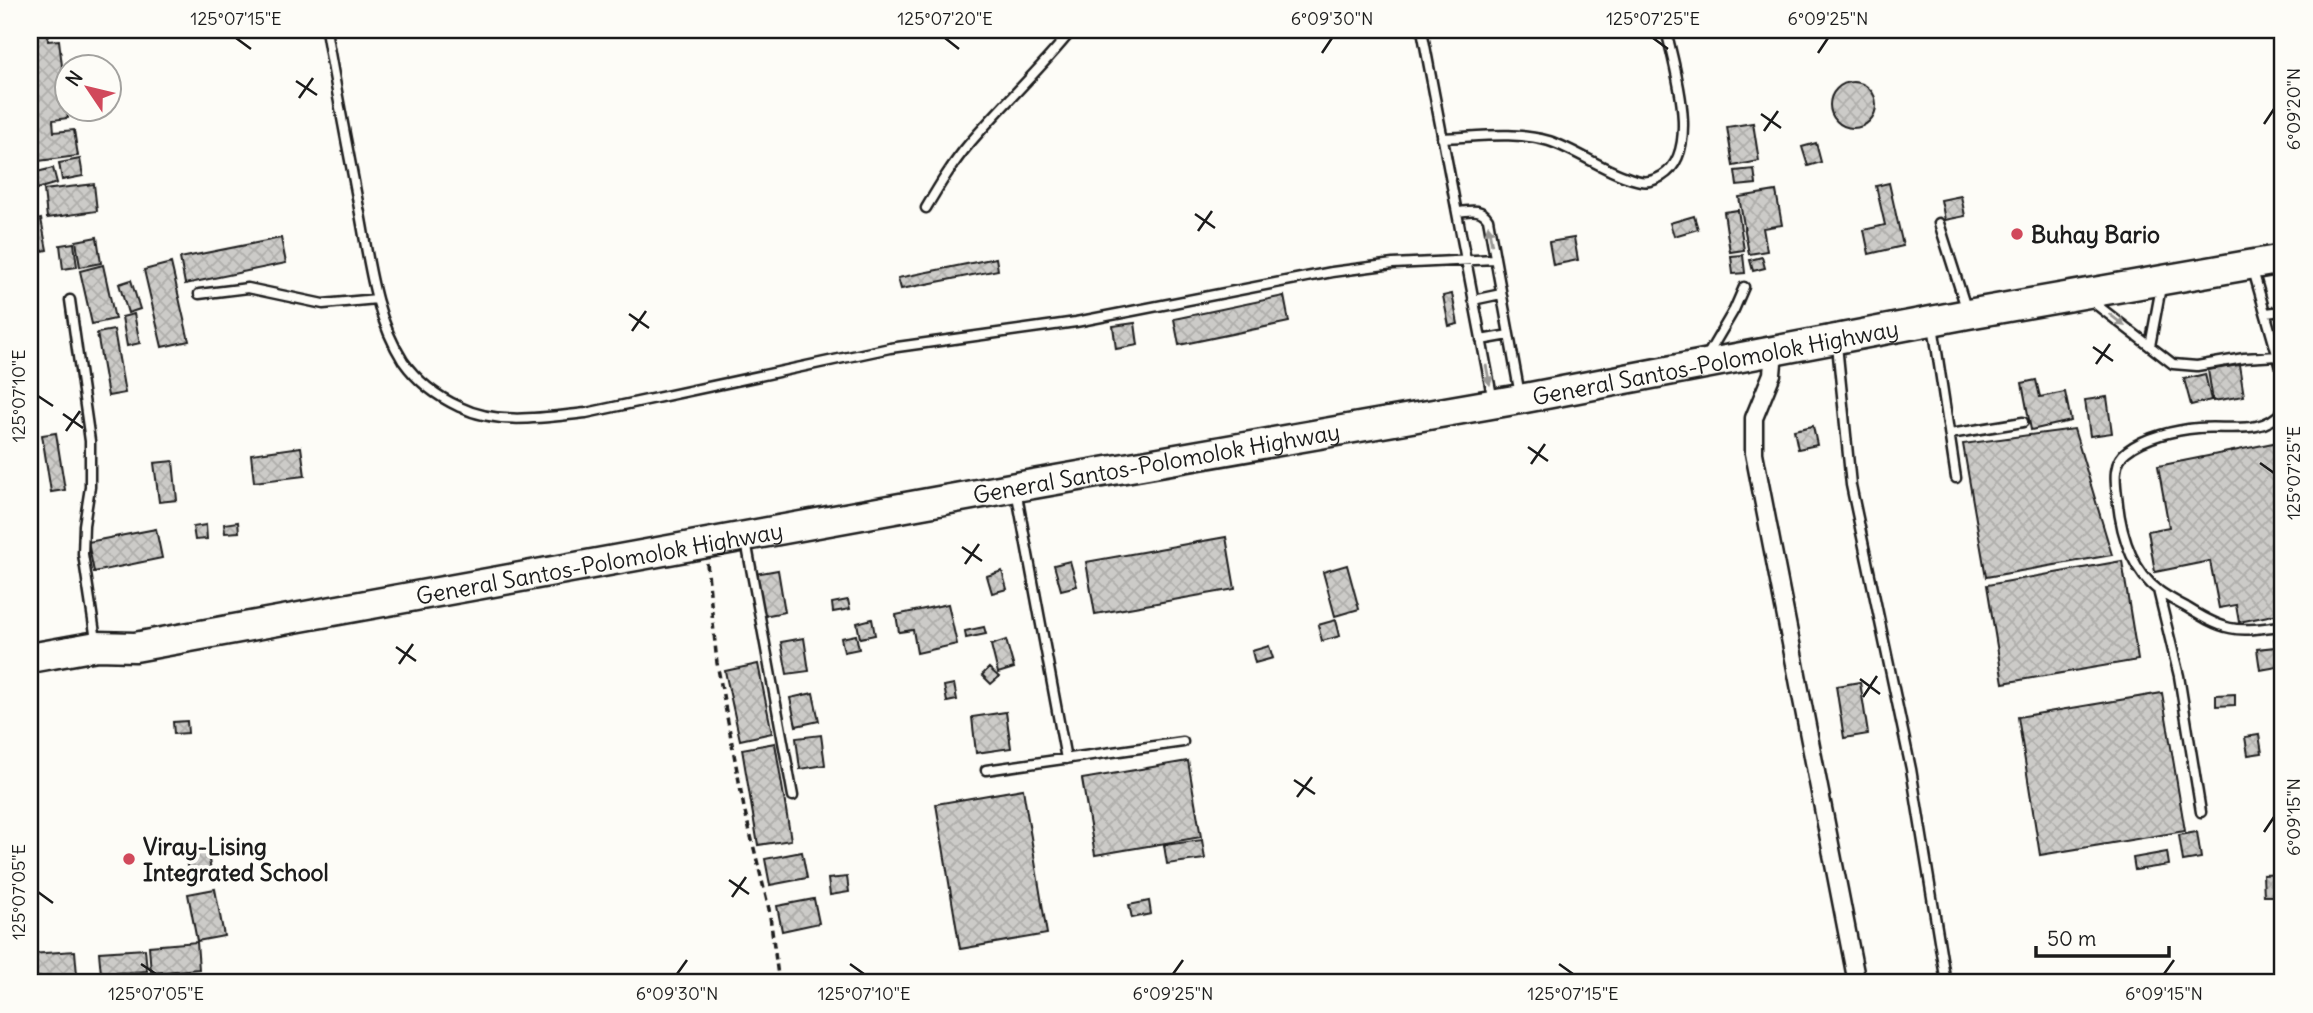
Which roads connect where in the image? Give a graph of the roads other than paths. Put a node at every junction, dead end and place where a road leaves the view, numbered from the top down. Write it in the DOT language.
graph roads {
  1 [pos="326,30"];
  2 [pos="1072,30"];
  3 [pos="1422,30"];
  4 [pos="1666,30"];
  5 [pos="1442,138"];
  6 [pos="926,208"];
  7 [pos="1457,212"];
  8 [pos="1939,223"];
  9 [pos="2283,259"];
  10 [pos="1494,260"];
  11 [pos="1466,262"];
  12 [pos="2252,264"];
  13 [pos="2162,281"];
  14 [pos="1744,287"];
  15 [pos="199,294"];
  16 [pos="1501,294"];
  17 [pos="2084,295"];
  18 [pos="377,299"];
  19 [pos="70,300"];
  20 [pos="1473,300"];
  21 [pos="2283,312"];
  22 [pos="2266,313"];
  23 [pos="1968,314"];
  24 [pos="1933,323"];
  25 [pos="1509,335"];
  26 [pos="1481,340"];
  27 [pos="1837,340"];
  28 [pos="2150,346"];
  29 [pos="1774,351"];
  30 [pos="2278,356"];
  31 [pos="1702,364"];
  32 [pos="2283,374"];
  33 [pos="1507,401"];
  34 [pos="2283,410"];
  35 [pos="2023,422"];
  36 [pos="1950,435"];
  37 [pos="1956,478"];
  38 [pos="1016,487"];
  39 [pos="746,537"];
  40 [pos="2158,590"];
  41 [pos="2283,625"];
  42 [pos="135,647"];
  43 [pos="98,650"];
  44 [pos="30,658"];
  45 [pos="30,677"];
  46 [pos="1183,742"];
  47 [pos="1066,759"];
  48 [pos="986,770"];
  49 [pos="793,796"];
  50 [pos="2201,812"];
  51 [pos="1857,983"];
  52 [pos="1946,983"];
  1 -- 18 [label="lane"];
  2 -- 6 [label="lane"];
  3 -- 5 [label="lane"];
  4 -- 5 [label="lane"];
  5 -- 7 [label="lane"];
  10 -- 7 [label="lane, one-way"];
  7 -- 11 [label="lane"];
  8 -- 23 [label="lane"];
  9 -- 12 [label="highway, General Santos-Polomolok Highway"];
  10 -- 11 [label="lane"];
  10 -- 16 [label="lane"];
  11 -- 18 [label="lane"];
  11 -- 20 [label="lane"];
  12 -- 13 [label="highway, General Santos-Polomolok Highway"];
  12 -- 22 [label="lane"];
  13 -- 17 [label="highway, General Santos-Polomolok Highway"];
  13 -- 28 [label="lane"];
  14 -- 31 [label="lane"];
  15 -- 18 [label="lane"];
  16 -- 20 [label="lane"];
  16 -- 25 [label="lane"];
  17 -- 23 [label="highway, General Santos-Polomolok Highway"];
  17 -- 28 [label="lane, one-way"];
  19 -- 43 [label="lane"];
  20 -- 26 [label="lane"];
  21 -- 22 [label="lane"];
  22 -- 30 [label="lane"];
  23 -- 24 [label="highway, General Santos-Polomolok Highway"];
  24 -- 27 [label="highway, General Santos-Polomolok Highway"];
  24 -- 36 [label="lane"];
  25 -- 26 [label="lane"];
  25 -- 33 [label="lane"];
  26 -- 33 [label="lane, one-way"];
  27 -- 29 [label="highway, General Santos-Polomolok Highway"];
  27 -- 52 [label="lane"];
  28 -- 30 [label="lane"];
  29 -- 31 [label="highway, General Santos-Polomolok Highway"];
  29 -- 51 [label="street"];
  30 -- 32 [label="lane"];
  31 -- 33 [label="highway, General Santos-Polomolok Highway"];
  33 -- 38 [label="highway, General Santos-Polomolok Highway"];
  34 -- 40 [label="lane"];
  35 -- 36 [label="lane"];
  36 -- 37 [label="lane"];
  38 -- 39 [label="highway, General Santos-Polomolok Highway"];
  38 -- 47 [label="lane"];
  39 -- 42 [label="highway, General Santos-Polomolok Highway"];
  39 -- 49 [label="lane"];
  40 -- 41 [label="lane"];
  40 -- 50 [label="lane"];
  42 -- 43 [label="highway, General Santos-Polomolok Highway"];
  42 -- 45 [label="highway"];
  43 -- 44 [label="highway, General Santos-Polomolok Highway"];
  46 -- 47 [label="lane"];
  47 -- 48 [label="lane"];
}
